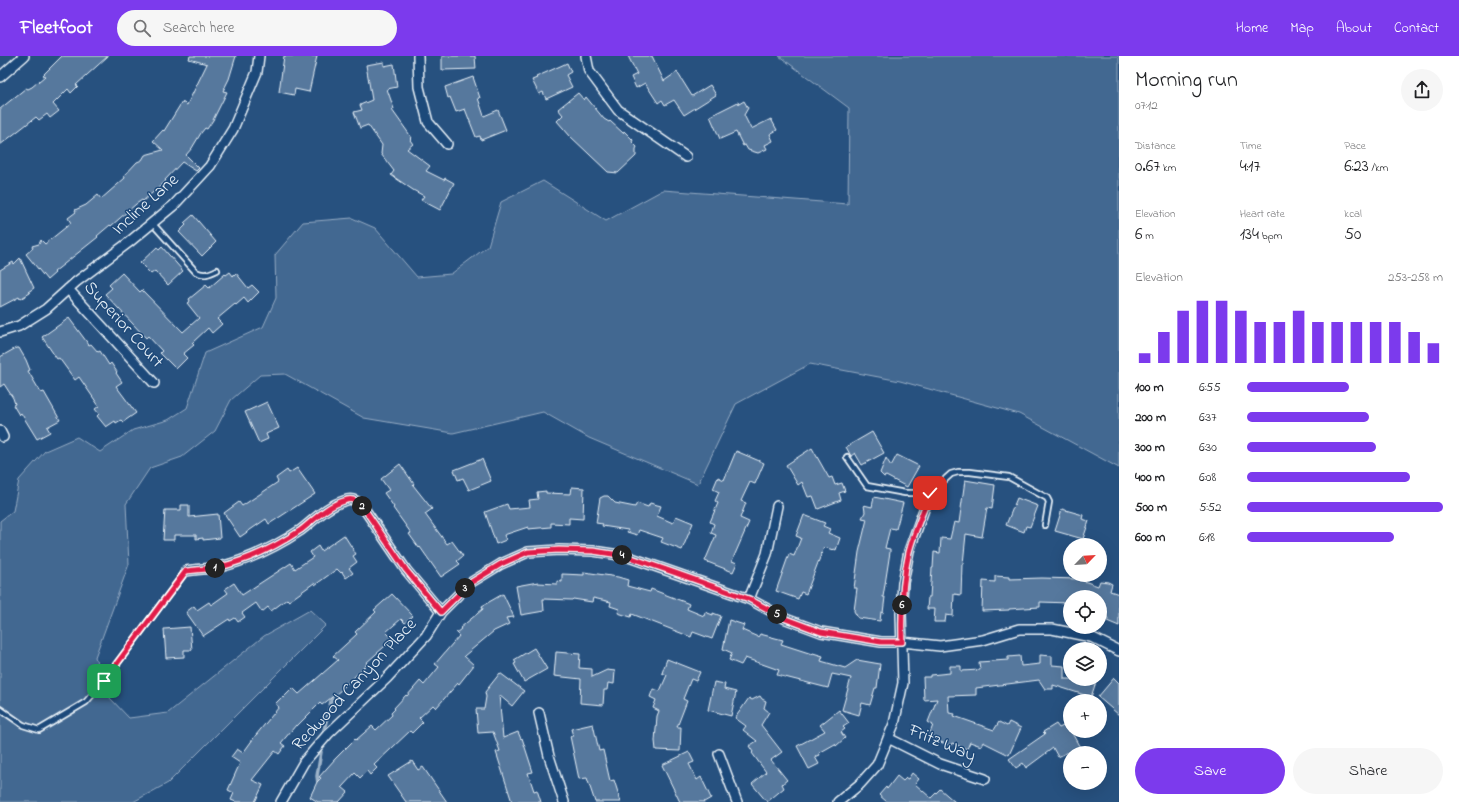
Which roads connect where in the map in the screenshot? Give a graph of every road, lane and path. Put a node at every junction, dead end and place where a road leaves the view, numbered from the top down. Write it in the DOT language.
graph roads {
  1 [pos="24,56"];
  2 [pos="259,56"];
  3 [pos="418,56"];
  4 [pos="586,56"];
  5 [pos="0,77"];
  6 [pos="447,144"];
  7 [pos="686,157"];
  8 [pos="152,223"];
  9 [pos="217,270"];
  10 [pos="68,289"];
  11 [pos="0,332"];
  12 [pos="154,383"];
  13 [pos="847,457"];
  14 [pos="930,493"];
  15 [pos="777,506"];
  16 [pos="1045,525"];
  17 [pos="186,571"];
  18 [pos="749,599"];
  19 [pos="441,612"];
  20 [pos="902,642"];
  21 [pos="1119,651"];
  22 [pos="0,709"];
  23 [pos="539,713"];
  24 [pos="888,738"];
  25 [pos="718,754"];
  26 [pos="985,779"];
  27 [pos="281,802"];
  28 [pos="564,802"];
  29 [pos="737,802"];
  30 [pos="838,802"];
  1 -- 5 [label="street"];
  2 -- 8 [label="street, Incline Lane"];
  3 -- 6 [label="street"];
  4 -- 7 [label="street"];
  8 -- 9 [label="lane"];
  8 -- 10 [label="street, Incline Lane"];
  10 -- 11 [label="street, Incline Lane"];
  10 -- 12 [label="street, Superior Court"];
  13 -- 14 [label="lane"];
  14 -- 16 [label="lane"];
  14 -- 20 [label="street"];
  15 -- 18 [label="street"];
  17 -- 19 [label="street"];
  17 -- 22 [label="lane"];
  18 -- 19 [label="street, Redwood Canyon Place"];
  18 -- 20 [label="street, Redwood Canyon Place"];
  19 -- 27 [label="street, Redwood Canyon Place"];
  20 -- 21 [label="street, Redwood Canyon Place"];
  20 -- 24 [label="street"];
  23 -- 28 [label="street"];
  24 -- 26 [label="street, Fritz Way"];
  24 -- 30 [label="street"];
  25 -- 29 [label="street"];
}
